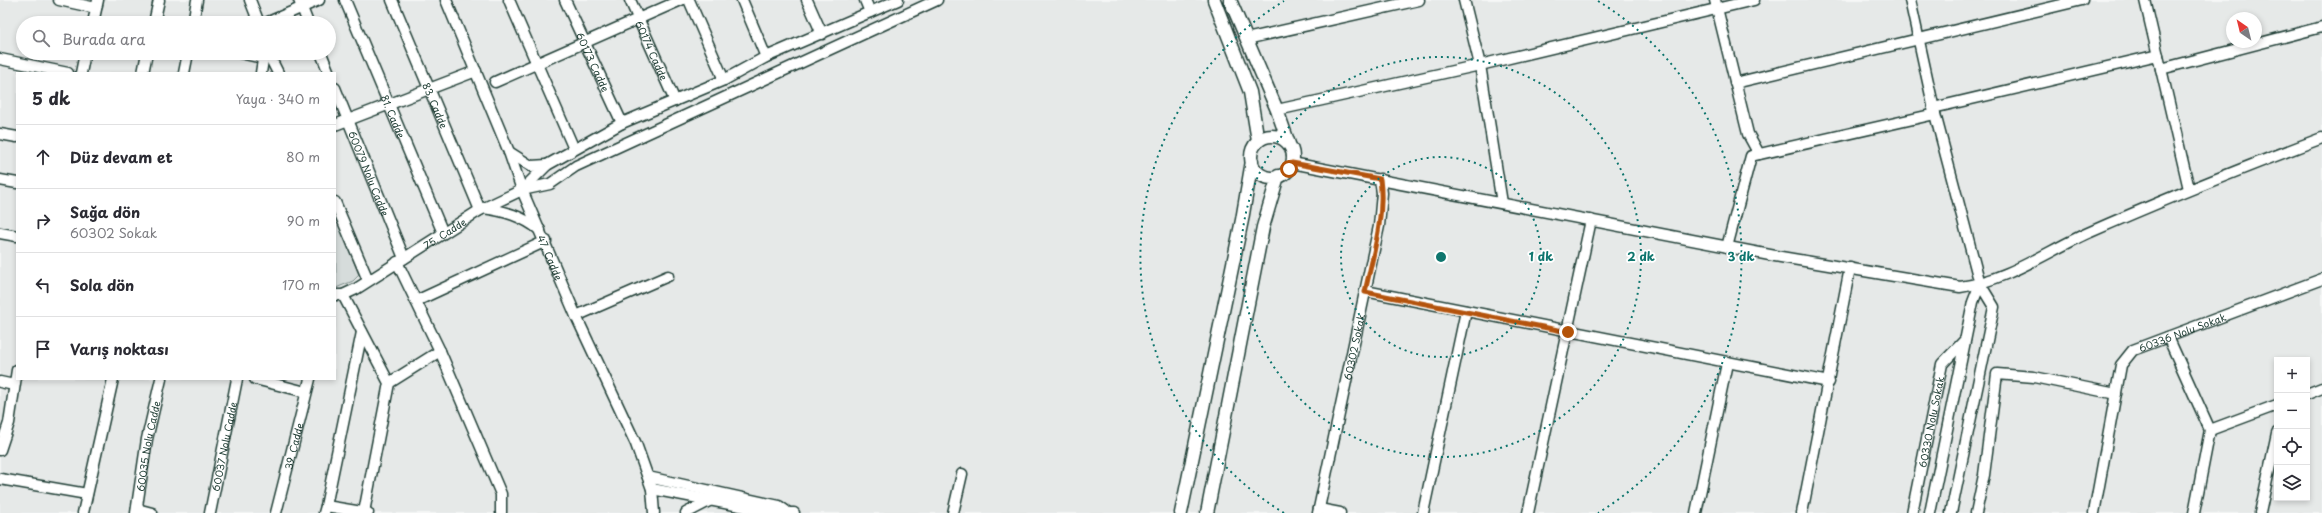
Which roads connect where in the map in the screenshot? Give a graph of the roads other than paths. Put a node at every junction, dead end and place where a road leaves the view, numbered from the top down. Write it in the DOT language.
graph roads {
  1 [pos="59,0"];
  2 [pos="159,0"];
  3 [pos="197,0"];
  4 [pos="250,0"];
  5 [pos="319,0"];
  6 [pos="345,0"];
  7 [pos="392,0"];
  8 [pos="446,0"];
  9 [pos="509,0"];
  10 [pos="566,0"];
  11 [pos="630,0"];
  12 [pos="681,0"];
  13 [pos="689,0"];
  14 [pos="742,0"];
  15 [pos="807,0"];
  16 [pos="865,0"];
  17 [pos="898,0"];
  18 [pos="937,0"];
  19 [pos="1214,0"];
  20 [pos="1230,0"];
  21 [pos="1419,0"];
  22 [pos="1464,0"];
  23 [pos="1754,0"];
  24 [pos="1910,0"];
  25 [pos="2082,0"];
  26 [pos="2145,0"];
  27 [pos="97,4"];
  28 [pos="300,4"];
  29 [pos="1716,4"];
  30 [pos="870,12"];
  31 [pos="94,16"];
  32 [pos="156,16"];
  33 [pos="194,16"];
  34 [pos="256,16"];
  35 [pos="279,16"];
  36 [pos="305,16"];
  37 [pos="638,20"];
  38 [pos="2322,27"];
  39 [pos="822,34"];
  40 [pos="1919,38"];
  41 [pos="1246,39"];
  42 [pos="584,43"];
  43 [pos="2158,55"];
  44 [pos="766,57"];
  45 [pos="0,59"];
  46 [pos="83,60"];
  47 [pos="146,60"];
  48 [pos="187,60"];
  49 [pos="264,60"];
  50 [pos="269,60"];
  51 [pos="323,60"];
  52 [pos="537,64"];
  53 [pos="1480,65"];
  54 [pos="2161,69"];
  55 [pos="476,71"];
  56 [pos="63,72"];
  57 [pos="80,72"];
  58 [pos="143,72"];
  59 [pos="184,72"];
  60 [pos="261,72"];
  61 [pos="277,72"];
  62 [pos="329,72"];
  63 [pos="724,80"];
  64 [pos="495,82"];
  65 [pos="1735,83"];
  66 [pos="336,90"];
  67 [pos="429,90"];
  68 [pos="675,101"];
  69 [pos="388,105"];
  70 [pos="1277,110"];
  71 [pos="1934,111"];
  72 [pos="348,120"];
  73 [pos="622,123"];
  74 [pos="336,125"];
  75 [pos="0,134"];
  76 [pos="16,137"];
  77 [pos="2322,138"];
  78 [pos="1258,141"];
  79 [pos="1289,144"];
  80 [pos="574,149"];
  81 [pos="509,152"];
  82 [pos="1759,154"];
  83 [pos="1252,161"];
  84 [pos="1292,163"];
  85 [pos="547,165"];
  86 [pos="1278,176"];
  87 [pos="1380,179"];
  88 [pos="0,180"];
  89 [pos="16,183"];
  90 [pos="2189,188"];
  91 [pos="522,190"];
  92 [pos="1502,203"];
  93 [pos="336,204"];
  94 [pos="481,209"];
  95 [pos="1591,220"];
  96 [pos="541,230"];
  97 [pos="0,233"];
  98 [pos="443,233"];
  99 [pos="16,236"];
  100 [pos="546,241"];
  101 [pos="1727,247"];
  102 [pos="401,260"];
  103 [pos="1850,268"];
  104 [pos="668,276"];
  105 [pos="2322,279"];
  106 [pos="368,280"];
  107 [pos="1980,284"];
  108 [pos="1365,292"];
  109 [pos="339,295"];
  110 [pos="416,301"];
  111 [pos="1466,311"];
  112 [pos="576,316"];
  113 [pos="362,332"];
  114 [pos="1568,332"];
  115 [pos="2168,337"];
  116 [pos="1965,340"];
  117 [pos="440,352"];
  118 [pos="1728,363"];
  119 [pos="16,375"];
  120 [pos="113,380"];
  121 [pos="161,380"];
  122 [pos="237,380"];
  123 [pos="260,380"];
  124 [pos="310,380"];
  125 [pos="0,382"];
  126 [pos="1828,382"];
  127 [pos="389,383"];
  128 [pos="14,385"];
  129 [pos="2322,388"];
  130 [pos="306,392"];
  131 [pos="2310,393"];
  132 [pos="2116,394"];
  133 [pos="2274,406"];
  134 [pos="2210,430"];
  135 [pos="3,432"];
  136 [pos="2274,447"];
  137 [pos="0,450"];
  138 [pos="962,474"];
  139 [pos="648,477"];
  140 [pos="0,479"];
  141 [pos="652,489"];
  142 [pos="87,494"];
  143 [pos="711,500"];
  144 [pos="325,510"];
  145 [pos="137,511"];
  146 [pos="1319,511"];
  147 [pos="790,512"];
  148 [pos="83,513"];
  149 [pos="152,513"];
  150 [pos="210,513"];
  151 [pos="276,513"];
  152 [pos="366,513"];
  153 [pos="502,513"];
  154 [pos="654,513"];
  155 [pos="686,513"];
  156 [pos="953,513"];
  157 [pos="1181,513"];
  158 [pos="1207,513"];
  159 [pos="1340,513"];
  160 [pos="1423,513"];
  161 [pos="1528,513"];
  162 [pos="1696,513"];
  163 [pos="1802,513"];
  164 [pos="1912,513"];
  165 [pos="1930,513"];
  166 [pos="1951,513"];
  167 [pos="1976,513"];
  168 [pos="2094,513"];
  169 [pos="2194,513"];
  170 [pos="2260,513"];
  1 -- 27 [label="street"];
  2 -- 32 [label="street"];
  3 -- 33 [label="street"];
  4 -- 34 [label="street"];
  5 -- 28 [label="street"];
  6 -- 69 [label="street, 81. Cadde"];
  7 -- 67 [label="street, 83. Cadde"];
  8 -- 55 [label="street, 47. Cadde"];
  9 -- 52 [label="street"];
  10 -- 42 [label="street, 60173 Cadde"];
  11 -- 37 [label="street, 60174 Cadde"];
  12 -- 37 [label="street"];
  13 -- 63 [label="street"];
  14 -- 44 [label="street"];
  15 -- 39 [label="street"];
  16 -- 30 [label="street"];
  17 -- 30 [label="street"];
  18 -- 91 [label="street"];
  19 -- 78 [label="main road"];
  20 -- 41 [label="main road"];
  21 -- 41 [label="street"];
  22 -- 53 [label="street"];
  23 -- 29 [label="street"];
  24 -- 40 [label="street"];
  25 -- 40 [label="street"];
  26 -- 43 [label="street"];
  27 -- 31 [label="street"];
  28 -- 35 [label="street"];
  28 -- 36 [label="street"];
  29 -- 53 [label="street"];
  29 -- 65 [label="street"];
  30 -- 39 [label="street"];
  37 -- 42 [label="street"];
  37 -- 68 [label="street, 60174 Cadde"];
  38 -- 54 [label="street"];
  39 -- 44 [label="street"];
  40 -- 65 [label="street"];
  40 -- 71 [label="street"];
  41 -- 70 [label="main road"];
  42 -- 52 [label="street"];
  42 -- 73 [label="street, 60173 Cadde"];
  43 -- 54 [label="street"];
  43 -- 71 [label="street"];
  44 -- 63 [label="street"];
  45 -- 56 [label="street"];
  46 -- 57 [label="street"];
  47 -- 58 [label="street"];
  48 -- 59 [label="street"];
  49 -- 60 [label="street"];
  50 -- 61 [label="street"];
  51 -- 62 [label="street"];
  52 -- 64 [label="street"];
  52 -- 80 [label="street"];
  53 -- 70 [label="street"];
  53 -- 92 [label="street"];
  54 -- 90 [label="street"];
  55 -- 67 [label="street"];
  55 -- 81 [label="street, 47. Cadde"];
  63 -- 68 [label="street"];
  65 -- 82 [label="street"];
  66 -- 72 [label="street, 60079 Nolu Cadde"];
  67 -- 69 [label="street"];
  67 -- 94 [label="street, 83. Cadde"];
  68 -- 73 [label="street"];
  69 -- 72 [label="street"];
  69 -- 98 [label="street, 81. Cadde"];
  70 -- 79 [label="main road"];
  71 -- 82 [label="street"];
  71 -- 107 [label="street"];
  72 -- 74 [label="street"];
  72 -- 102 [label="street, 60079 Nolu Cadde"];
  73 -- 80 [label="street"];
  75 -- 76 [label="street"];
  77 -- 90 [label="street"];
  78 -- 79 [label="main road"];
  78 -- 83 [label="main road"];
  79 -- 84 [label="main road"];
  80 -- 85 [label="street"];
  81 -- 85 [label="street"];
  81 -- 91 [label="street, 47. Cadde"];
  82 -- 101 [label="street"];
  83 -- 86 [label="main road"];
  83 -- 157 [label="main road"];
  84 -- 86 [label="main road"];
  84 -- 87 [label="street"];
  85 -- 91 [label="street"];
  86 -- 158 [label="main road"];
  87 -- 92 [label="street"];
  87 -- 108 [label="street, 60302 Sokak"];
  88 -- 89 [label="street"];
  90 -- 107 [label="street"];
  91 -- 94 [label="street, 75. Cadde"];
  91 -- 96 [label="street, 47. Cadde"];
  92 -- 95 [label="street"];
  93 -- 106 [label="street"];
  94 -- 96 [label="street"];
  94 -- 98 [label="street, 75. Cadde"];
  95 -- 101 [label="street"];
  95 -- 114 [label="street"];
  96 -- 100 [label="street, 47. Cadde"];
  97 -- 99 [label="street"];
  98 -- 102 [label="street, 75. Cadde"];
  100 -- 110 [label="street"];
  100 -- 112 [label="street, 47. Cadde"];
  101 -- 103 [label="street"];
  102 -- 106 [label="street, 75. Cadde"];
  102 -- 110 [label="street, 60079 Nolu Cadde"];
  103 -- 107 [label="street"];
  103 -- 126 [label="street"];
  104 -- 112 [label="street"];
  105 -- 115 [label="street, 60336 Nolu Sokak"];
  106 -- 109 [label="street, 75. Cadde"];
  107 -- 116 [label="street"];
  107 -- 166 [label="street"];
  108 -- 111 [label="street"];
  108 -- 146 [label="street, 60302 Sokak"];
  109 -- 113 [label="street"];
  110 -- 117 [label="street, 60079 Nolu Cadde"];
  111 -- 114 [label="street"];
  111 -- 160 [label="street"];
  112 -- 139 [label="street, 47. Cadde"];
  113 -- 127 [label="street"];
  113 -- 144 [label="street"];
  114 -- 118 [label="street"];
  114 -- 161 [label="street"];
  115 -- 132 [label="street, 60336 Nolu Sokak"];
  115 -- 134 [label="street"];
  116 -- 164 [label="street, 60330 Nolu Sokak"];
  116 -- 165 [label="street"];
  117 -- 127 [label="street"];
  117 -- 153 [label="street, 60079 Nolu Cadde"];
  118 -- 126 [label="street"];
  118 -- 162 [label="street"];
  119 -- 128 [label="street"];
  120 -- 142 [label="street"];
  121 -- 145 [label="street, 60035 Nolu Cadde"];
  122 -- 150 [label="street, 60037 Nolu Cadde"];
  123 -- 130 [label="street"];
  124 -- 130 [label="street, 39. Cadde"];
  125 -- 128 [label="street"];
  126 -- 163 [label="street"];
  127 -- 152 [label="street"];
  128 -- 135 [label="street"];
  129 -- 131 [label="street"];
  130 -- 151 [label="street, 39. Cadde"];
  132 -- 167 [label="street"];
  132 -- 168 [label="street, 60336 Nolu Sokak"];
  133 -- 134 [label="street"];
  134 -- 169 [label="street"];
  135 -- 137 [label="street"];
  136 -- 170 [label="street"];
  138 -- 156 [label="street"];
  139 -- 141 [label="street, 47. Cadde"];
  139 -- 147 [label="street"];
  140 -- 142 [label="street"];
  141 -- 143 [label="street"];
  141 -- 154 [label="street, 47. Cadde"];
  142 -- 148 [label="street"];
  143 -- 147 [label="street"];
  143 -- 155 [label="street"];
  144 -- 152 [label="street"];
  145 -- 149 [label="street"];
  146 -- 159 [label="street"];
}
